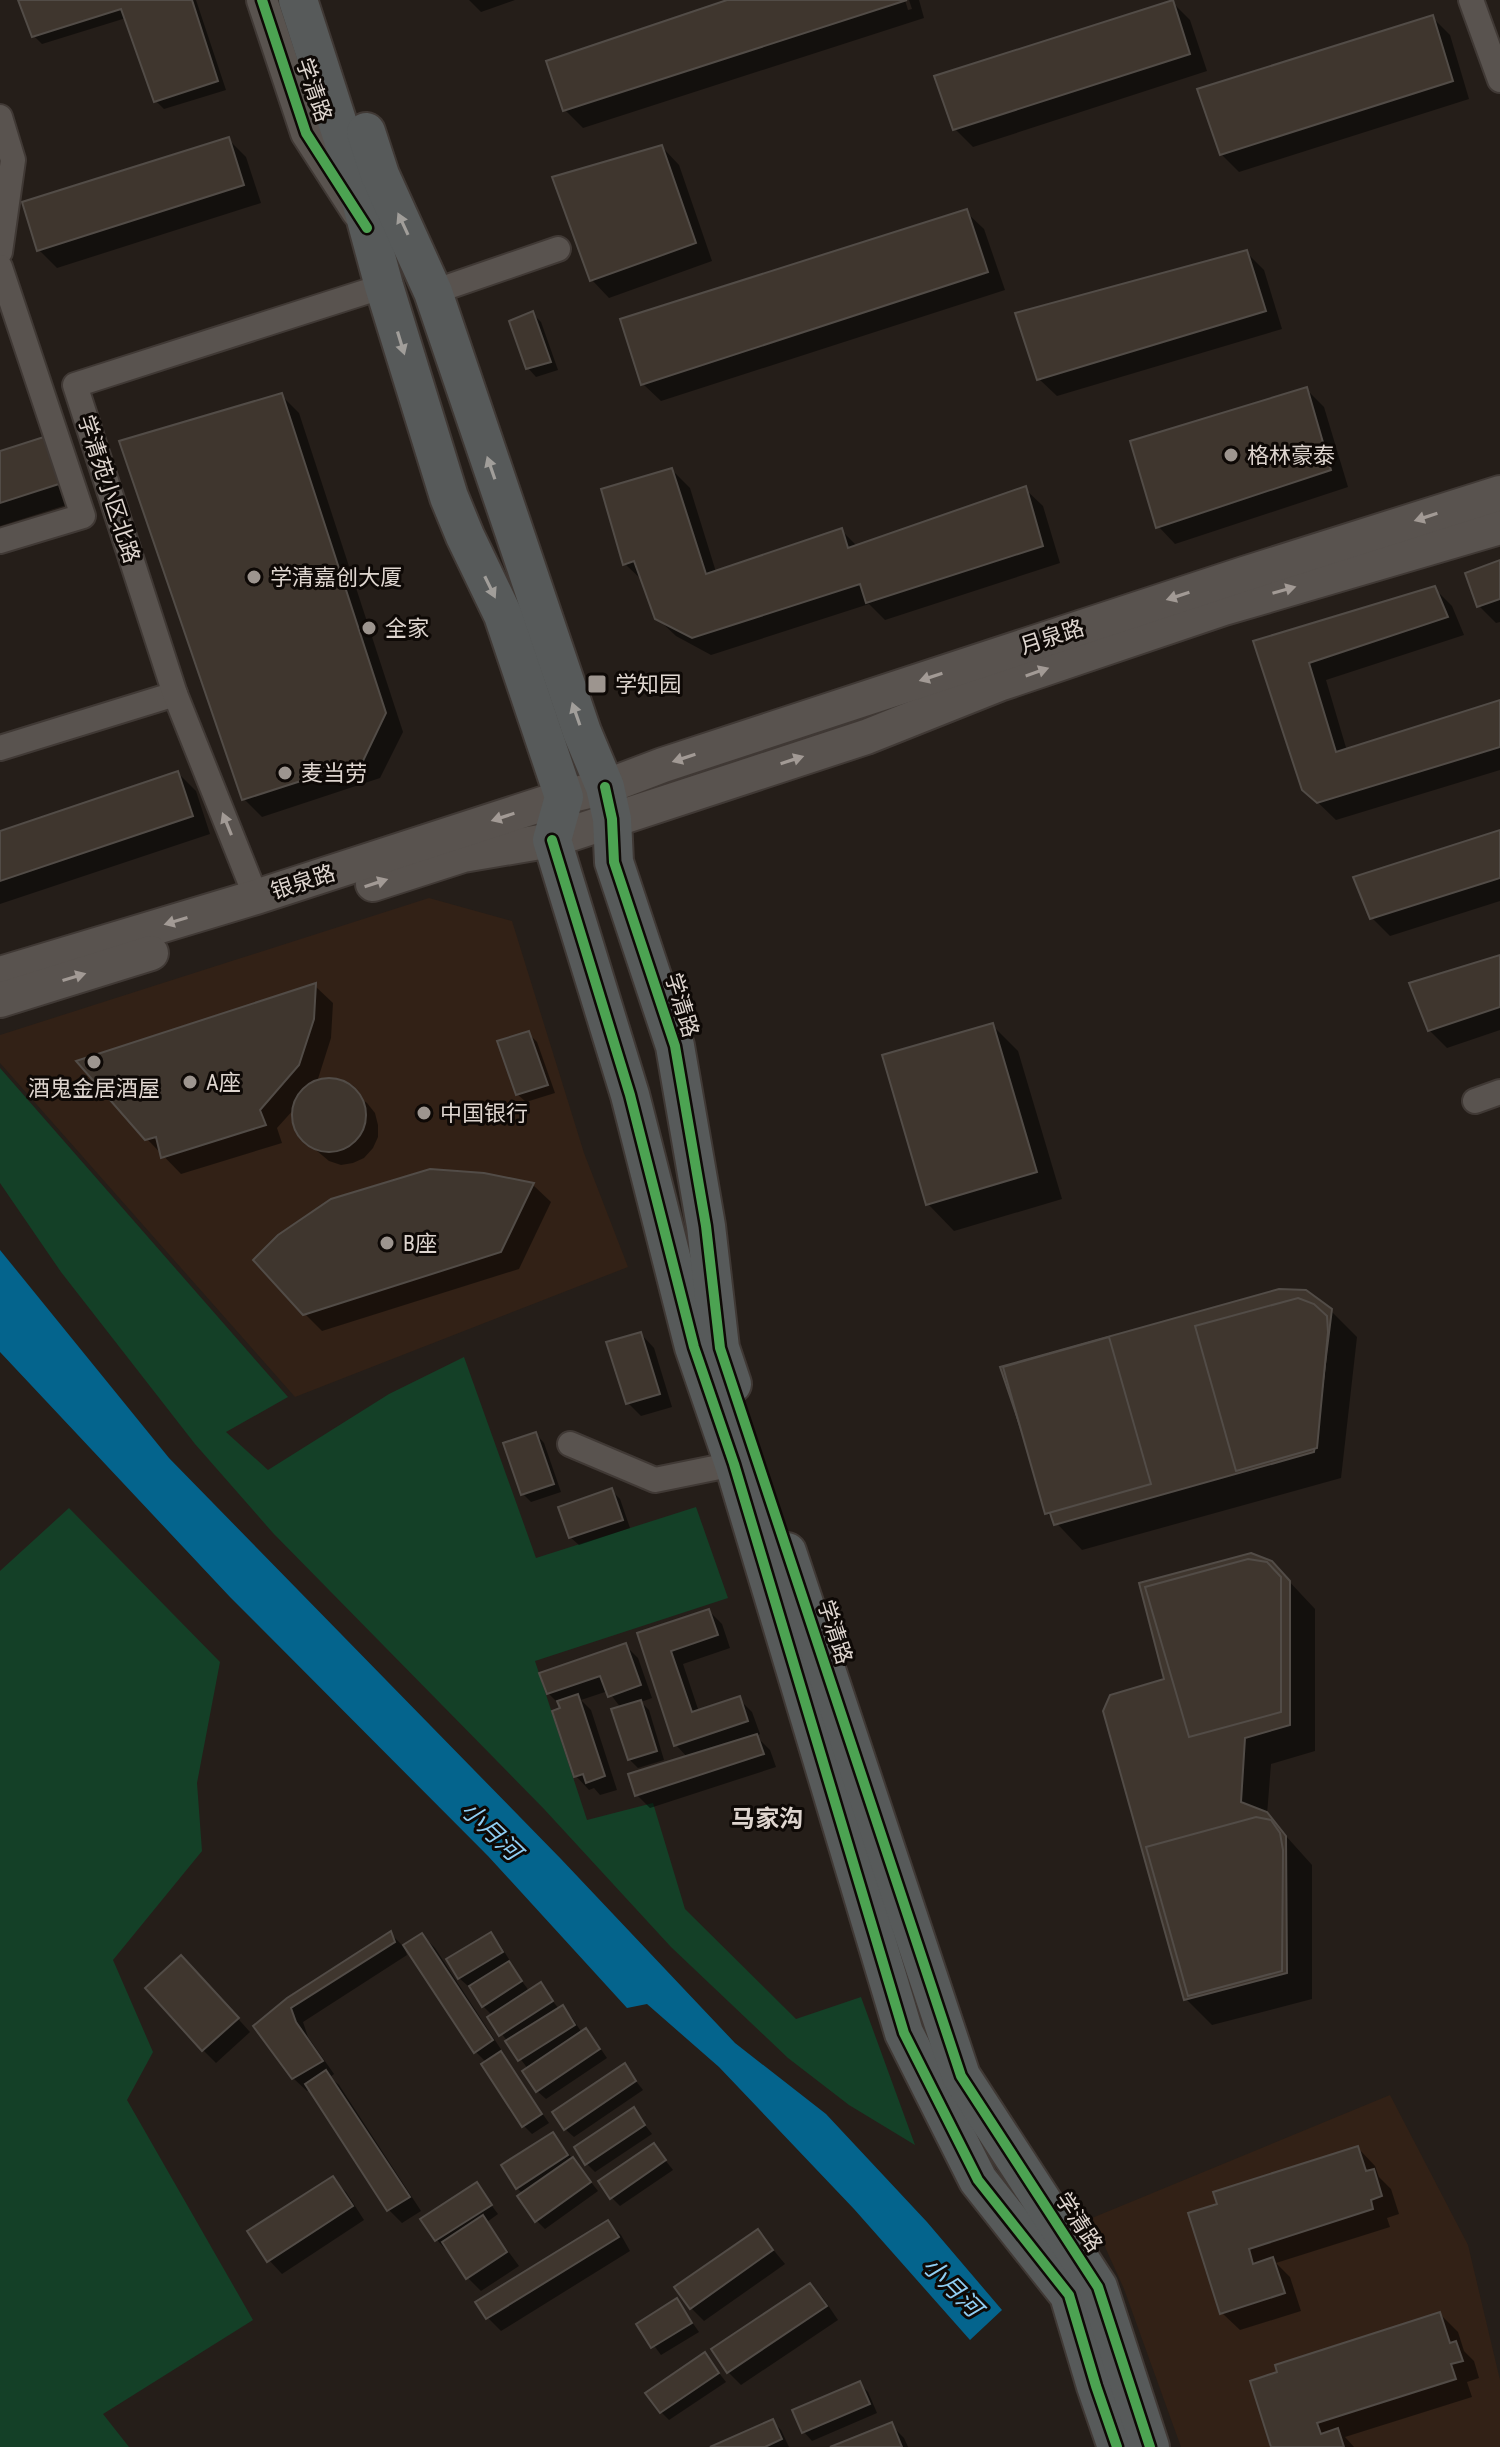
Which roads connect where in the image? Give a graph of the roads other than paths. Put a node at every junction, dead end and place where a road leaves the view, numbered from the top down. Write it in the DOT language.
graph roads {
  1 [pos="262,0"];
  2 [pos="298,0"];
  3 [pos="323,0"];
  4 [pos="1471,0"];
  5 [pos="1496,55"];
  6 [pos="1500,80"];
  7 [pos="0,117"];
  8 [pos="7,162"];
  9 [pos="367,228"];
  10 [pos="558,249"];
  11 [pos="0,252"];
  12 [pos="0,267"];
  13 [pos="384,286"];
  14 [pos="433,292"];
  15 [pos="1500,493"];
  16 [pos="1500,527"];
  17 [pos="0,541"];
  18 [pos="175,694"];
  19 [pos="0,748"];
  20 [pos="564,797"];
  21 [pos="608,803"];
  22 [pos="552,840"];
  23 [pos="256,897"];
  24 [pos="0,974"];
  25 [pos="0,1000"];
  26 [pos="1500,1092"];
  27 [pos="1475,1101"];
  28 [pos="570,1444"];
  29 [pos="734,1464"];
  30 [pos="1117,2447"];
  31 [pos="1150,2447"];
  1 -- 9 [label="street, 学清路"];
  2 -- 9 [label="main road, 学清路"];
  14 -- 3 [label="main road, 学清路, one-way"];
  4 -- 5 [label="street"];
  5 -- 6 [label="street"];
  7 -- 8 [label="street"];
  8 -- 11 [label="street"];
  9 -- 13 [label="main road, 学清路"];
  10 -- 14 [label="street"];
  12 -- 17 [label="street"];
  13 -- 18 [label="street, 学清苑小区北路"];
  13 -- 20 [label="main road, 学清路, one-way"];
  21 -- 14 [label="main road, 学清路, one-way"];
  15 -- 21 [label="main road, 月泉路, one-way"];
  21 -- 16 [label="main road, 月泉路, one-way"];
  18 -- 19 [label="street"];
  23 -- 18 [label="street, 学清苑小区北路, one-way"];
  20 -- 21 [label="main road, 银泉路"];
  20 -- 22 [label="main road"];
  20 -- 23 [label="main road, 银泉路, one-way"];
  21 -- 22 [label="main road, 银泉路"];
  21 -- 31 [label="main road, 学清路"];
  25 -- 22 [label="main road, 银泉路, one-way"];
  22 -- 29 [label="main road"];
  23 -- 24 [label="main road, 银泉路, one-way"];
  26 -- 27 [label="street"];
  28 -- 29 [label="street"];
  29 -- 30 [label="main road"];
}
